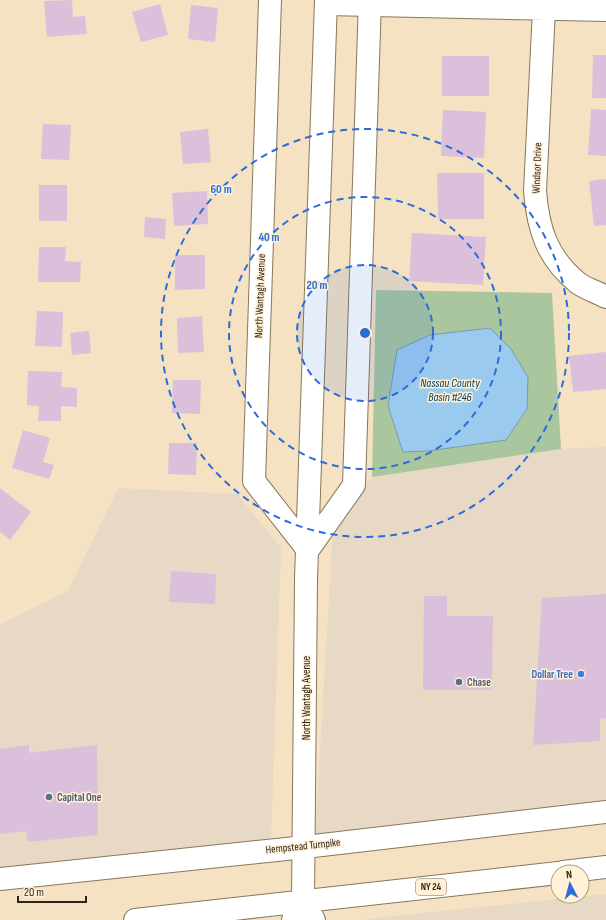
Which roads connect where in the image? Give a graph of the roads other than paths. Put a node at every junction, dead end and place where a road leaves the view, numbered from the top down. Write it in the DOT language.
graph roads {
  1 [pos="270,0"];
  2 [pos="326,2"];
  3 [pos="370,2"];
  4 [pos="544,9"];
  5 [pos="606,10"];
  6 [pos="606,297"];
  7 [pos="308,550"];
  8 [pos="606,812"];
  9 [pos="305,847"];
  10 [pos="606,867"];
  11 [pos="590,869"];
  12 [pos="550,874"];
  13 [pos="0,879"];
  14 [pos="303,900"];
  15 [pos="135,920"];
  16 [pos="293,920"];
  17 [pos="314,920"];
  1 -- 7 [label="main road, North Wantagh Avenue"];
  2 -- 3 [label="main road"];
  2 -- 7 [label="main road, North Wantagh Avenue"];
  3 -- 4 [label="main road"];
  3 -- 7 [label="main road"];
  4 -- 5 [label="main road"];
  4 -- 6 [label="main road, Windsor Drive"];
  7 -- 9 [label="main road, North Wantagh Avenue"];
  8 -- 9 [label="main road, Hempstead Turnpike"];
  9 -- 13 [label="main road, Hempstead Turnpike"];
  9 -- 14 [label="main road, North Wantagh Avenue"];
  10 -- 11 [label="main road"];
  12 -- 14 [label="main road, NY 24"];
  14 -- 15 [label="main road, NY 24"];
  14 -- 16 [label="main road"];
  14 -- 17 [label="main road"];
}
